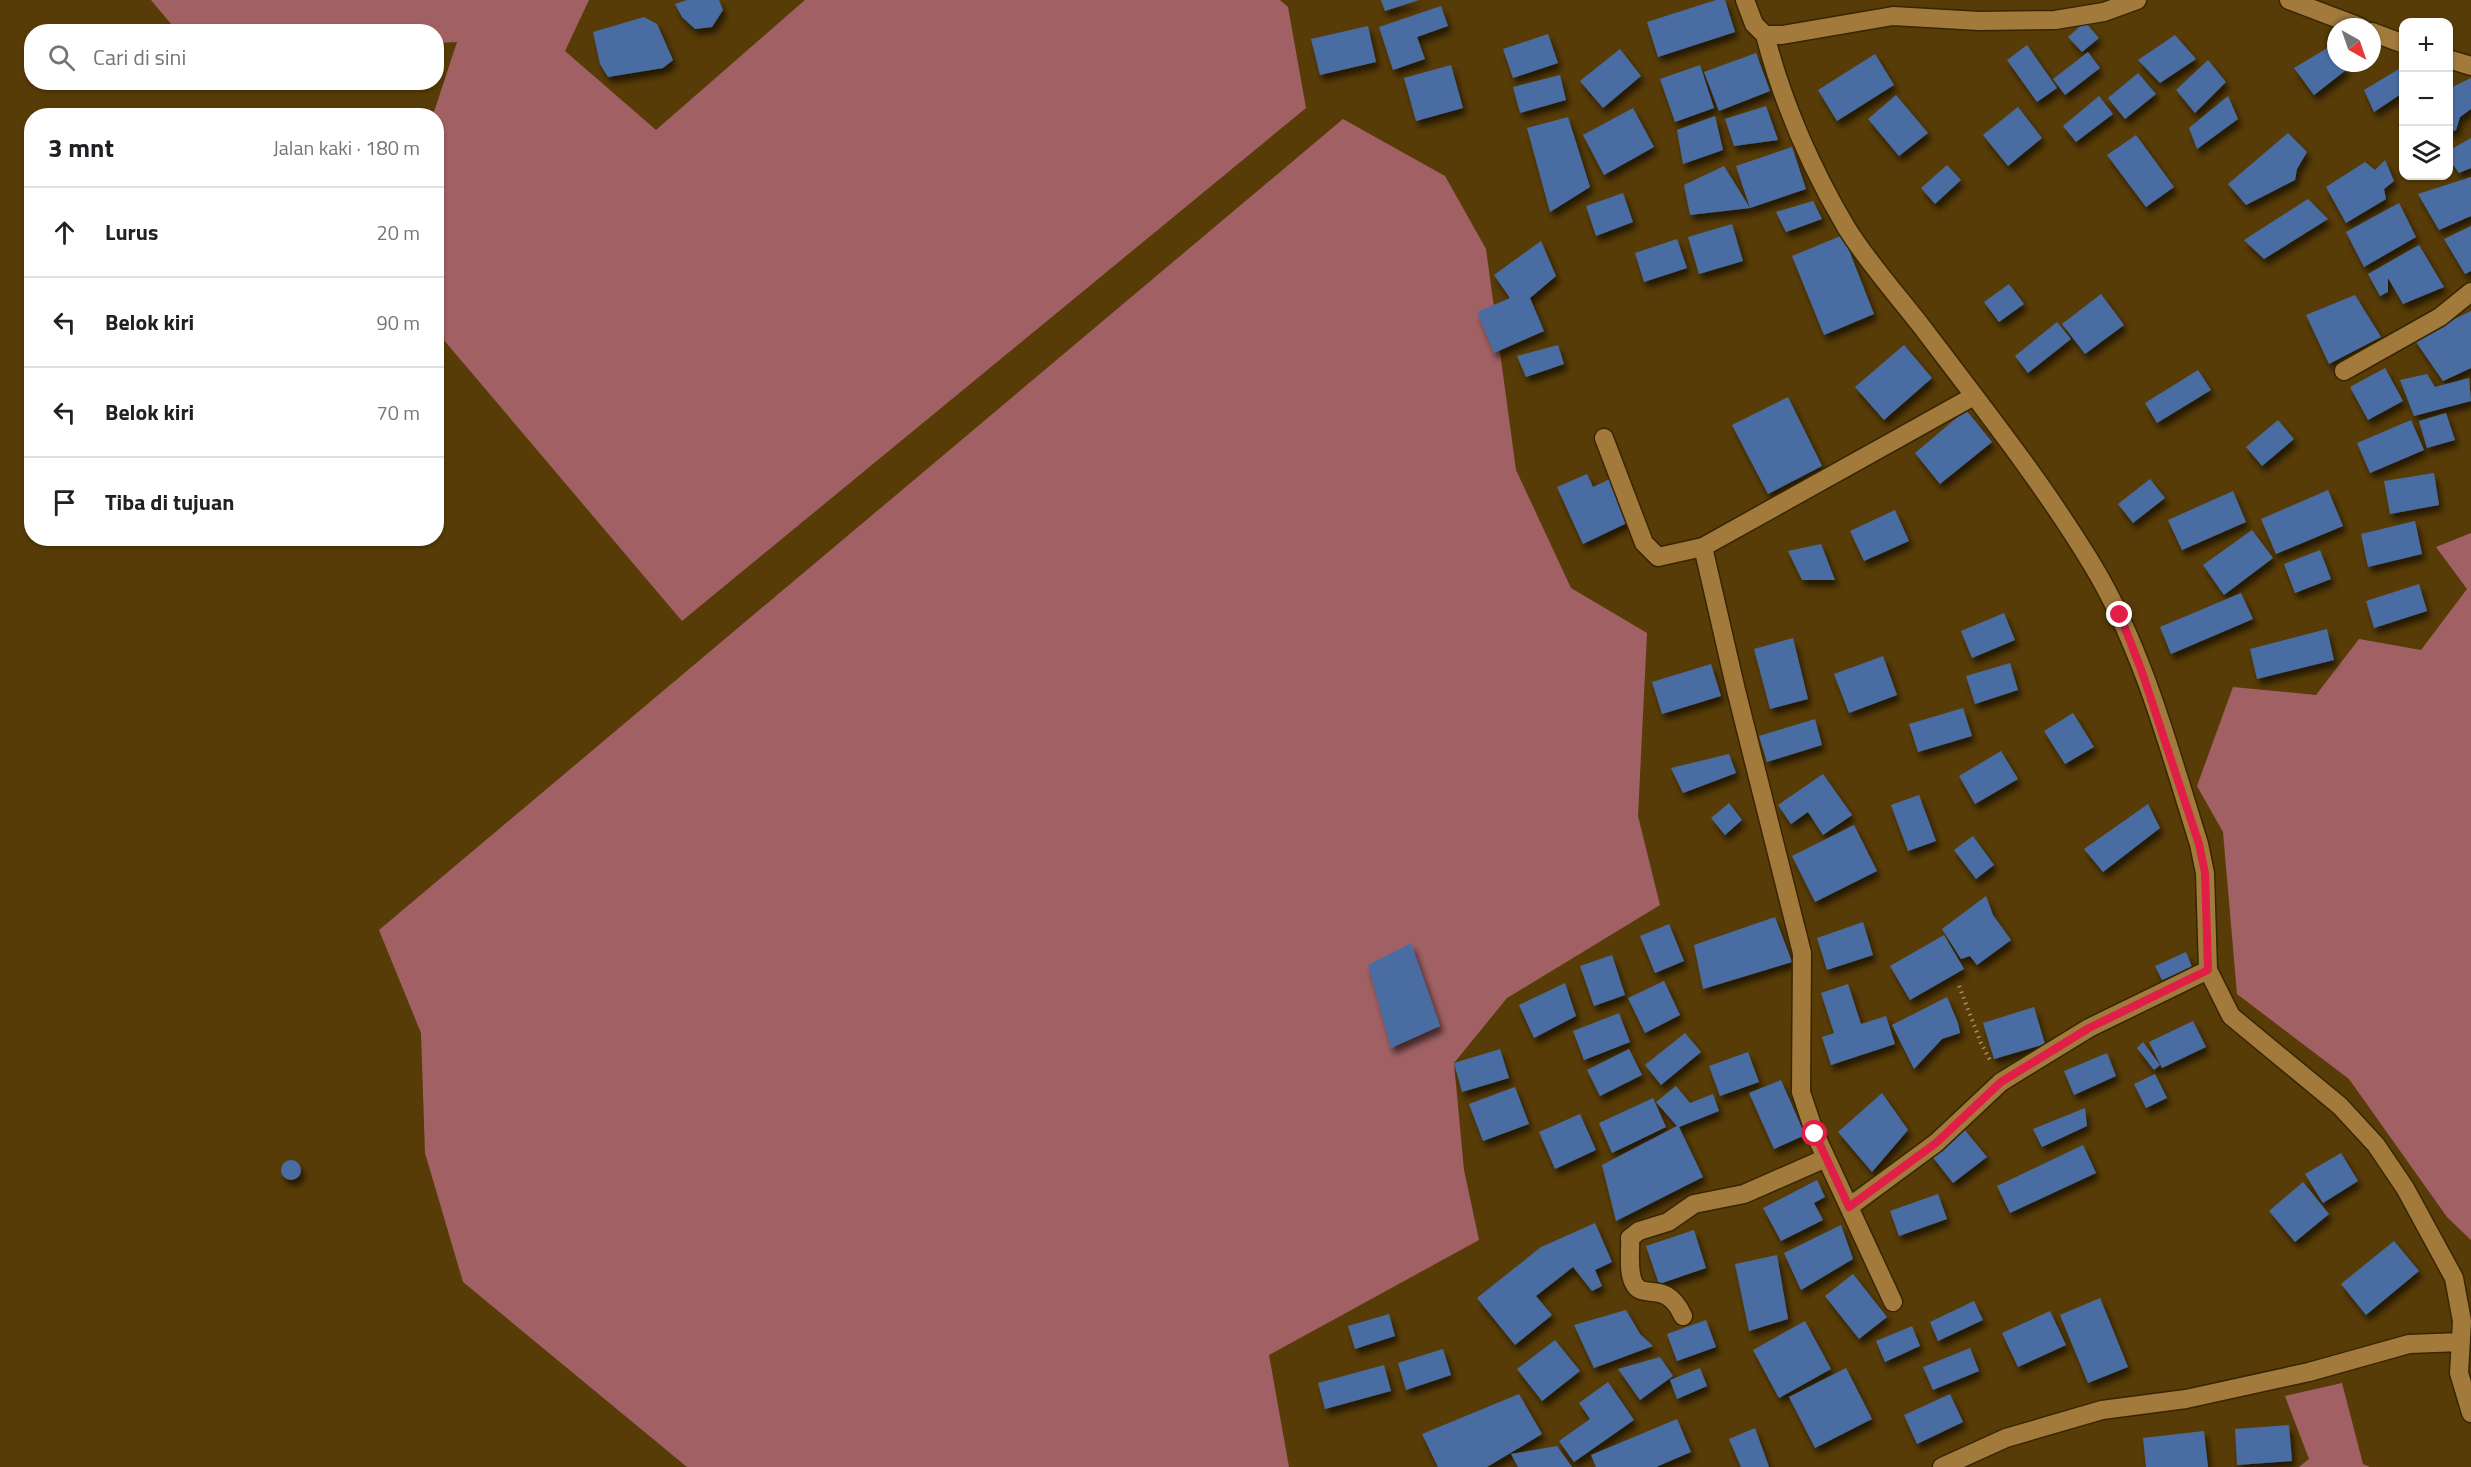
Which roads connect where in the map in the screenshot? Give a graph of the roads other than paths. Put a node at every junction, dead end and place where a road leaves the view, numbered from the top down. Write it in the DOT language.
graph roads {
  1 [pos="1745,0"];
  2 [pos="2137,0"];
  3 [pos="2289,0"];
  4 [pos="2336,18"];
  5 [pos="1765,35"];
  6 [pos="2381,35"];
  7 [pos="2399,42"];
  8 [pos="2453,61"];
  9 [pos="2471,66"];
  10 [pos="2471,292"];
  11 [pos="2344,371"];
  12 [pos="1974,396"];
  13 [pos="1604,438"];
  14 [pos="1703,547"];
  15 [pos="2208,970"];
  16 [pos="1826,1158"];
  17 [pos="1849,1207"];
  18 [pos="1893,1302"];
  19 [pos="1683,1316"];
  20 [pos="2461,1342"];
  21 [pos="2471,1413"];
  22 [pos="1942,1467"];
  1 -- 5 [label="street"];
  2 -- 5 [label="street"];
  3 -- 4 [label="street"];
  5 -- 12 [label="street"];
  6 -- 7 [label="street"];
  8 -- 9 [label="street"];
  10 -- 11 [label="street"];
  12 -- 14 [label="street"];
  12 -- 15 [label="street"];
  13 -- 14 [label="street"];
  14 -- 16 [label="street"];
  15 -- 17 [label="street"];
  15 -- 20 [label="street"];
  16 -- 17 [label="street"];
  16 -- 19 [label="street"];
  17 -- 18 [label="street"];
  20 -- 21 [label="street"];
  20 -- 22 [label="street"];
}
